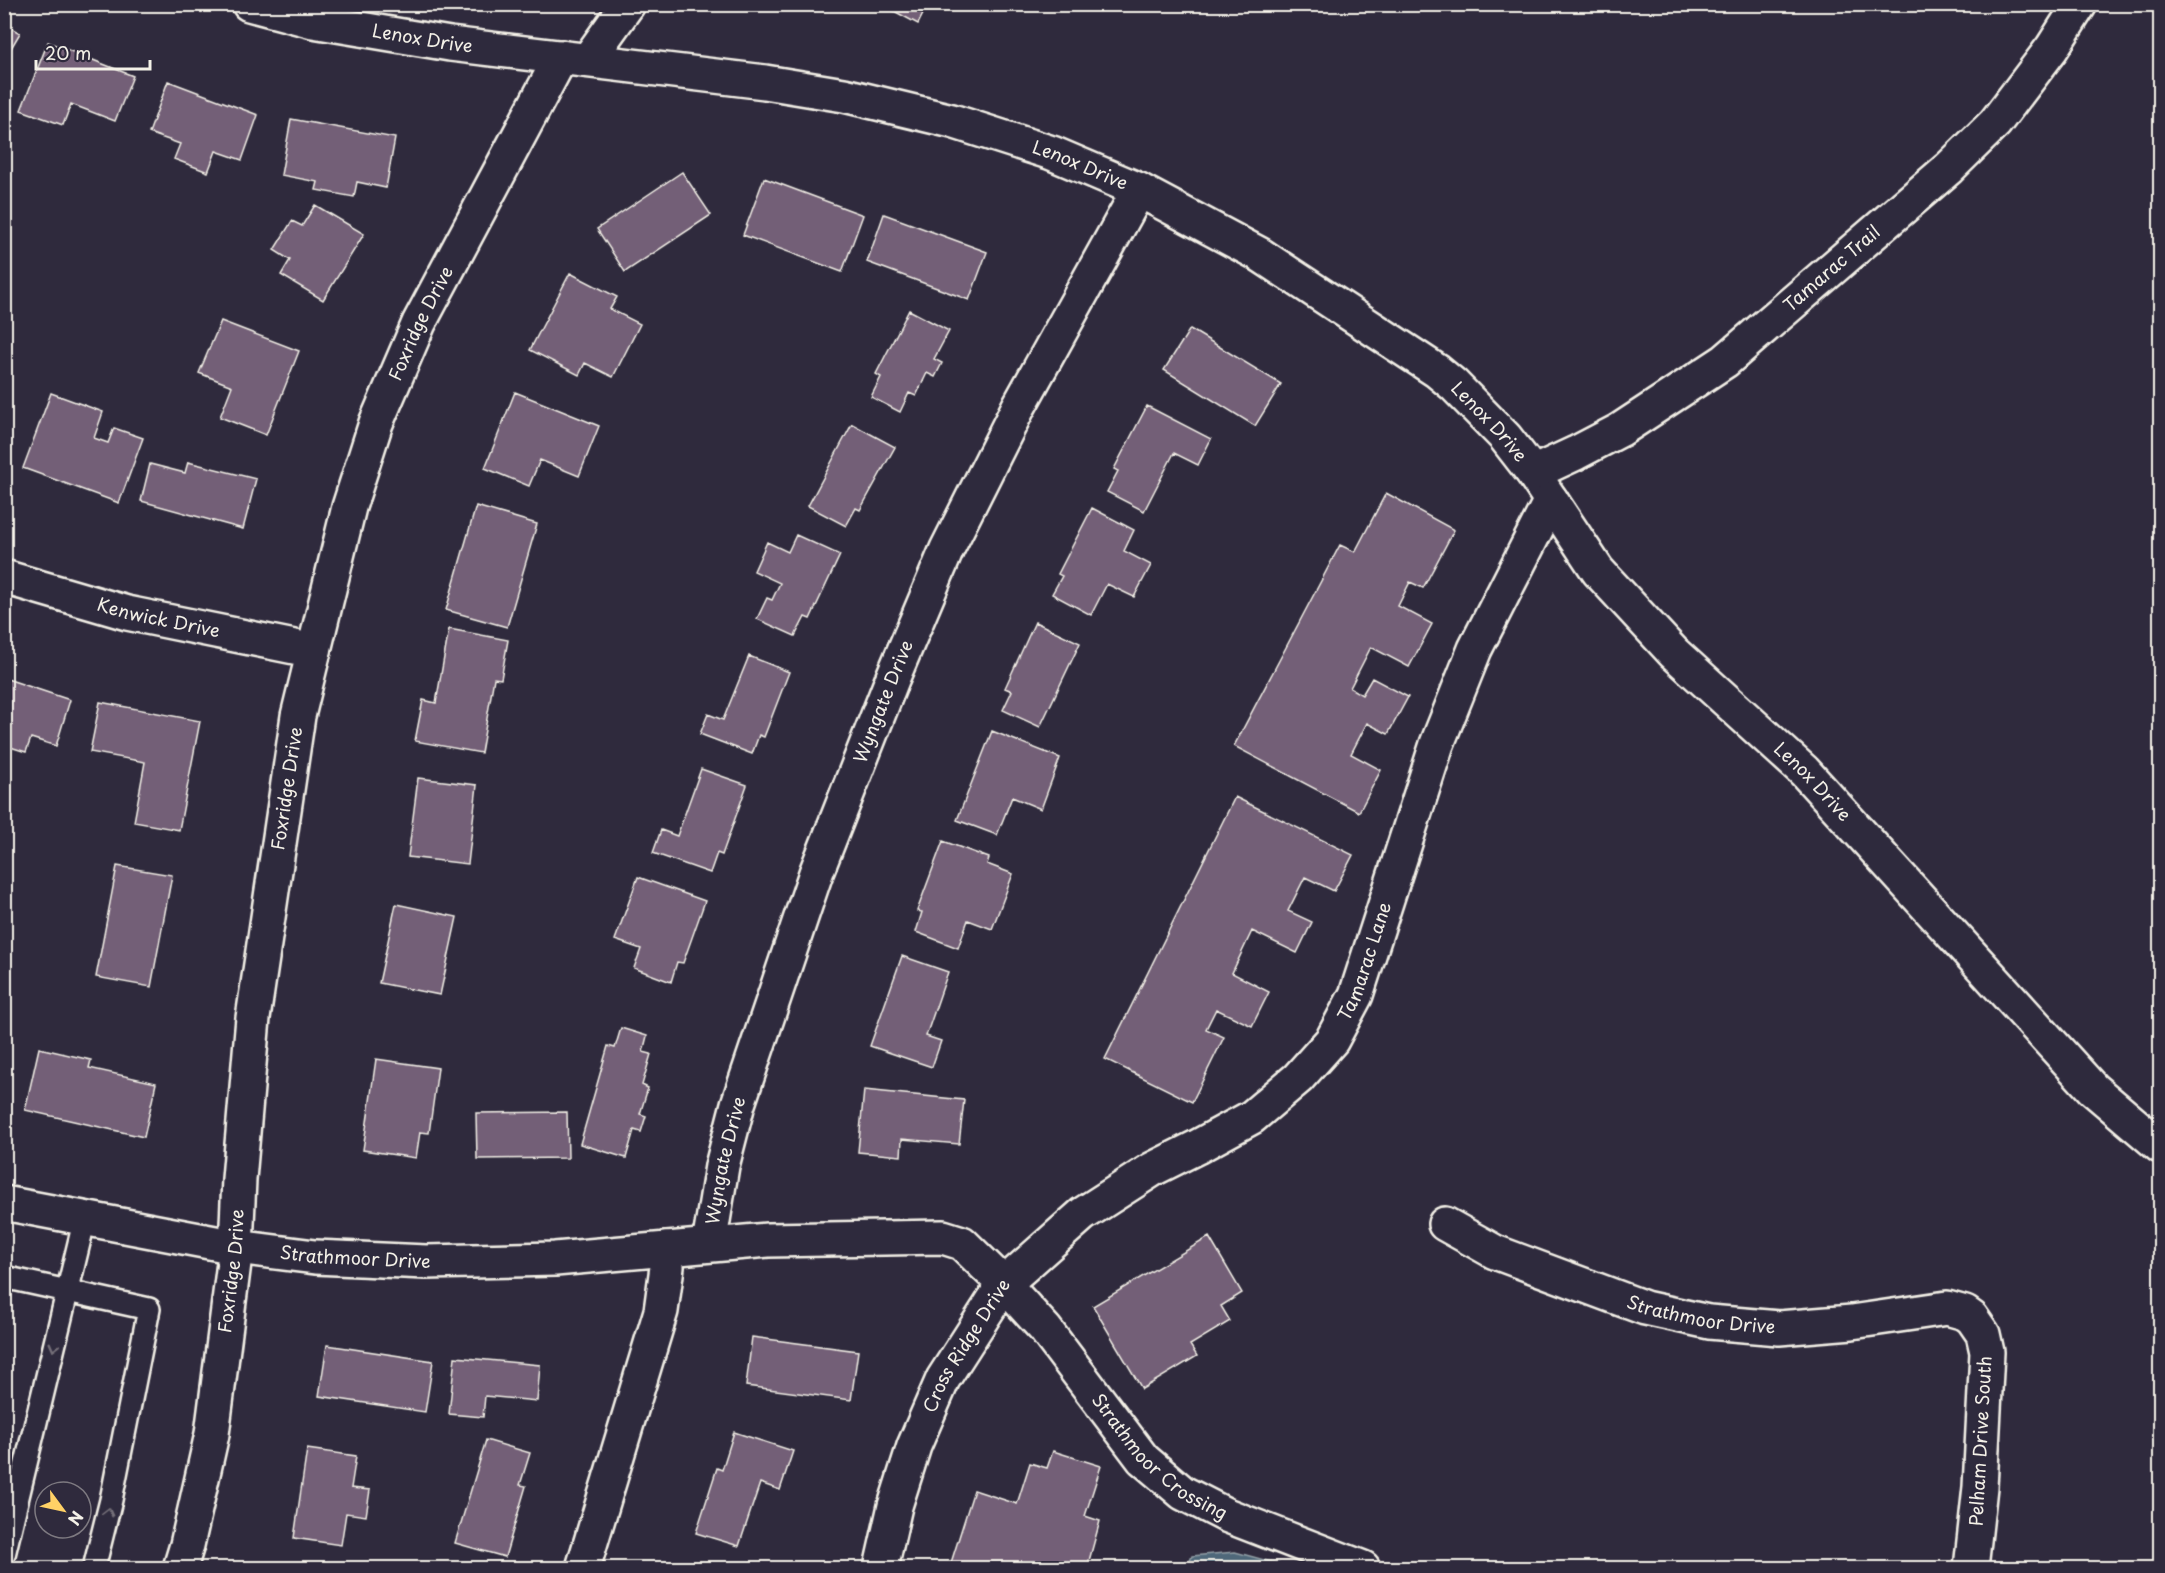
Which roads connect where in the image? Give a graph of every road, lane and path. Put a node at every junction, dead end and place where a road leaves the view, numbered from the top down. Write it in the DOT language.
graph roads {
  1 [pos="249,4"];
  2 [pos="628,4"];
  3 [pos="2080,4"];
  4 [pos="574,59"];
  5 [pos="1139,190"];
  6 [pos="1533,472"];
  7 [pos="1551,500"];
  8 [pos="4,577"];
  9 [pos="314,651"];
  10 [pos="2160,1146"];
  11 [pos="4,1203"];
  12 [pos="85,1218"];
  13 [pos="1445,1224"];
  14 [pos="710,1245"];
  15 [pos="236,1246"];
  16 [pos="666,1249"];
  17 [pos="4,1277"];
  18 [pos="1004,1284"];
  19 [pos="68,1291"];
  20 [pos="1972,1318"];
  21 [pos="4,1555"];
  22 [pos="94,1569"];
  23 [pos="180,1569"];
  24 [pos="583,1569"];
  25 [pos="881,1569"];
  26 [pos="1363,1569"];
  27 [pos="1971,1569"];
  1 -- 4 [label="street, Lenox Drive"];
  2 -- 4 [label="street, Foxridge Drive"];
  3 -- 6 [label="street, Tamarac Trail"];
  4 -- 5 [label="street, Lenox Drive"];
  4 -- 9 [label="street, Foxridge Drive"];
  5 -- 6 [label="street, Lenox Drive"];
  5 -- 14 [label="street, Wyngate Drive"];
  6 -- 7 [label="street, Lenox Drive"];
  7 -- 10 [label="street, Lenox Drive"];
  7 -- 18 [label="street, Tamarac Lane"];
  8 -- 9 [label="street, Kenwick Drive"];
  9 -- 15 [label="street, Foxridge Drive"];
  11 -- 12 [label="street, Strathmoor Drive"];
  12 -- 15 [label="street, Strathmoor Drive"];
  12 -- 19 [label="lane"];
  13 -- 20 [label="street, Strathmoor Drive"];
  14 -- 16 [label="street, Strathmoor Drive"];
  14 -- 18 [label="street, Cross Ridge Drive"];
  15 -- 16 [label="street, Strathmoor Drive"];
  15 -- 23 [label="street, Foxridge Drive"];
  16 -- 24 [label="street"];
  17 -- 19 [label="lane"];
  18 -- 25 [label="street, Cross Ridge Drive"];
  18 -- 26 [label="street, Strathmoor Crossing"];
  19 -- 21 [label="lane, one-way"];
  22 -- 19 [label="lane, one-way"];
  20 -- 27 [label="street, Pelham Drive South"];
}
